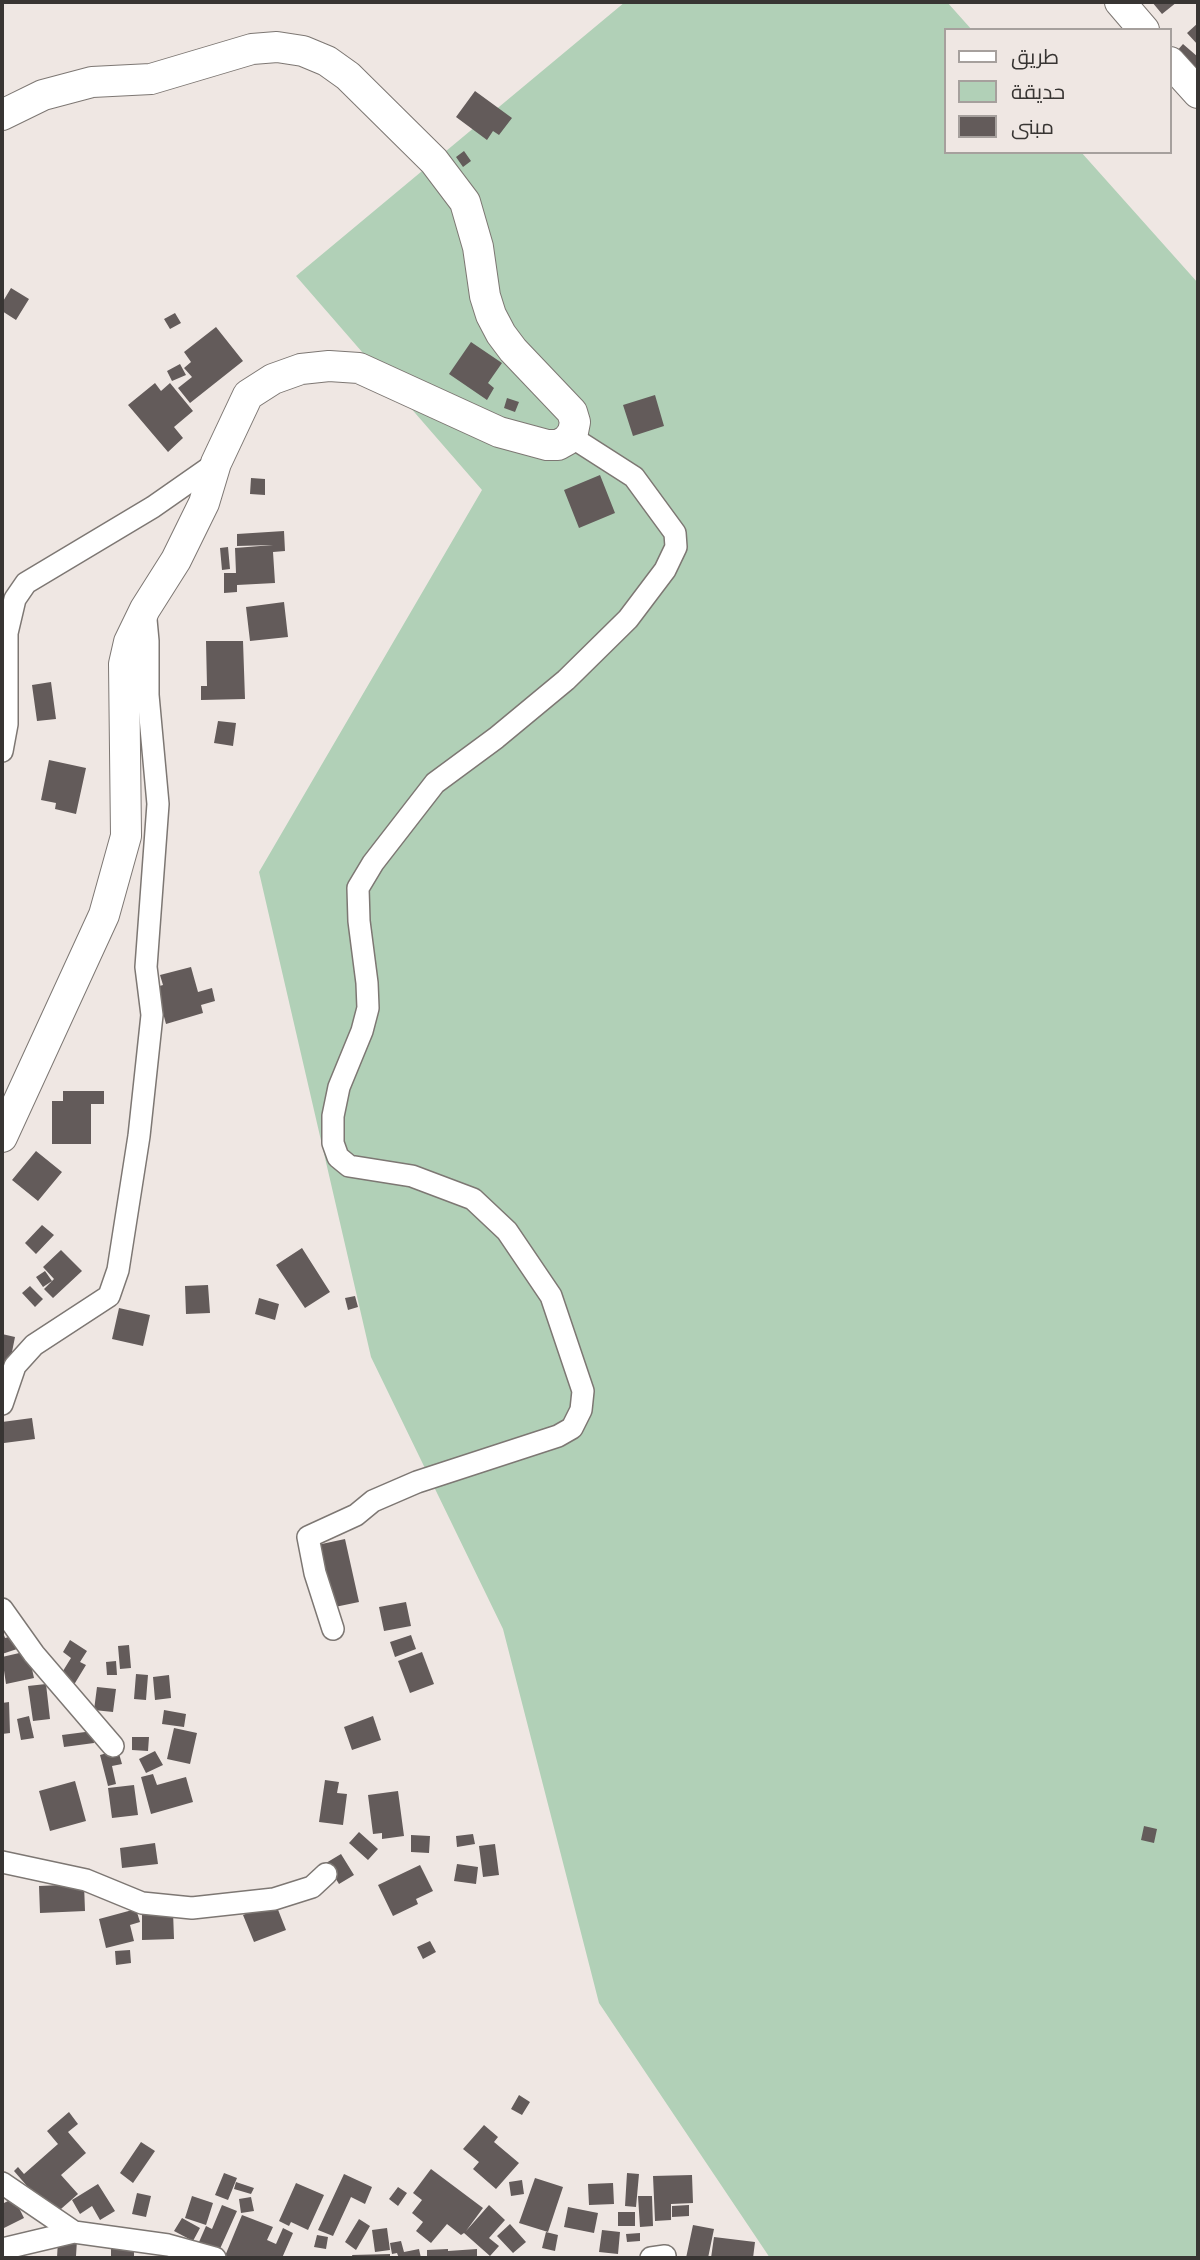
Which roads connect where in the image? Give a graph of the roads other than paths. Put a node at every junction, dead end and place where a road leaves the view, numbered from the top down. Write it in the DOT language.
graph roads {
  1 [pos="1120,2"];
  2 [pos="1142,28"];
  3 [pos="1172,64"];
  4 [pos="1198,93"];
  5 [pos="2,115"];
  6 [pos="570,436"];
  7 [pos="216,463"];
  8 [pos="145,609"];
  9 [pos="2,751"];
  10 [pos="2,1137"];
  11 [pos="2,1404"];
  12 [pos="2,1609"];
  13 [pos="333,1629"];
  14 [pos="113,1746"];
  15 [pos="2,1862"];
  16 [pos="326,1874"];
  17 [pos="2,2183"];
  18 [pos="74,2232"];
  19 [pos="2,2249"];
  20 [pos="215,2258"];
  1 -- 2 [label="street"];
  3 -- 4 [label="street"];
  5 -- 6 [label="street"];
  6 -- 7 [label="street"];
  6 -- 13 [label="street"];
  7 -- 8 [label="street"];
  7 -- 9 [label="street"];
  8 -- 10 [label="street"];
  8 -- 11 [label="street"];
  12 -- 14 [label="street"];
  15 -- 16 [label="street"];
  17 -- 18 [label="street"];
  18 -- 19 [label="street"];
  18 -- 20 [label="street"];
}
